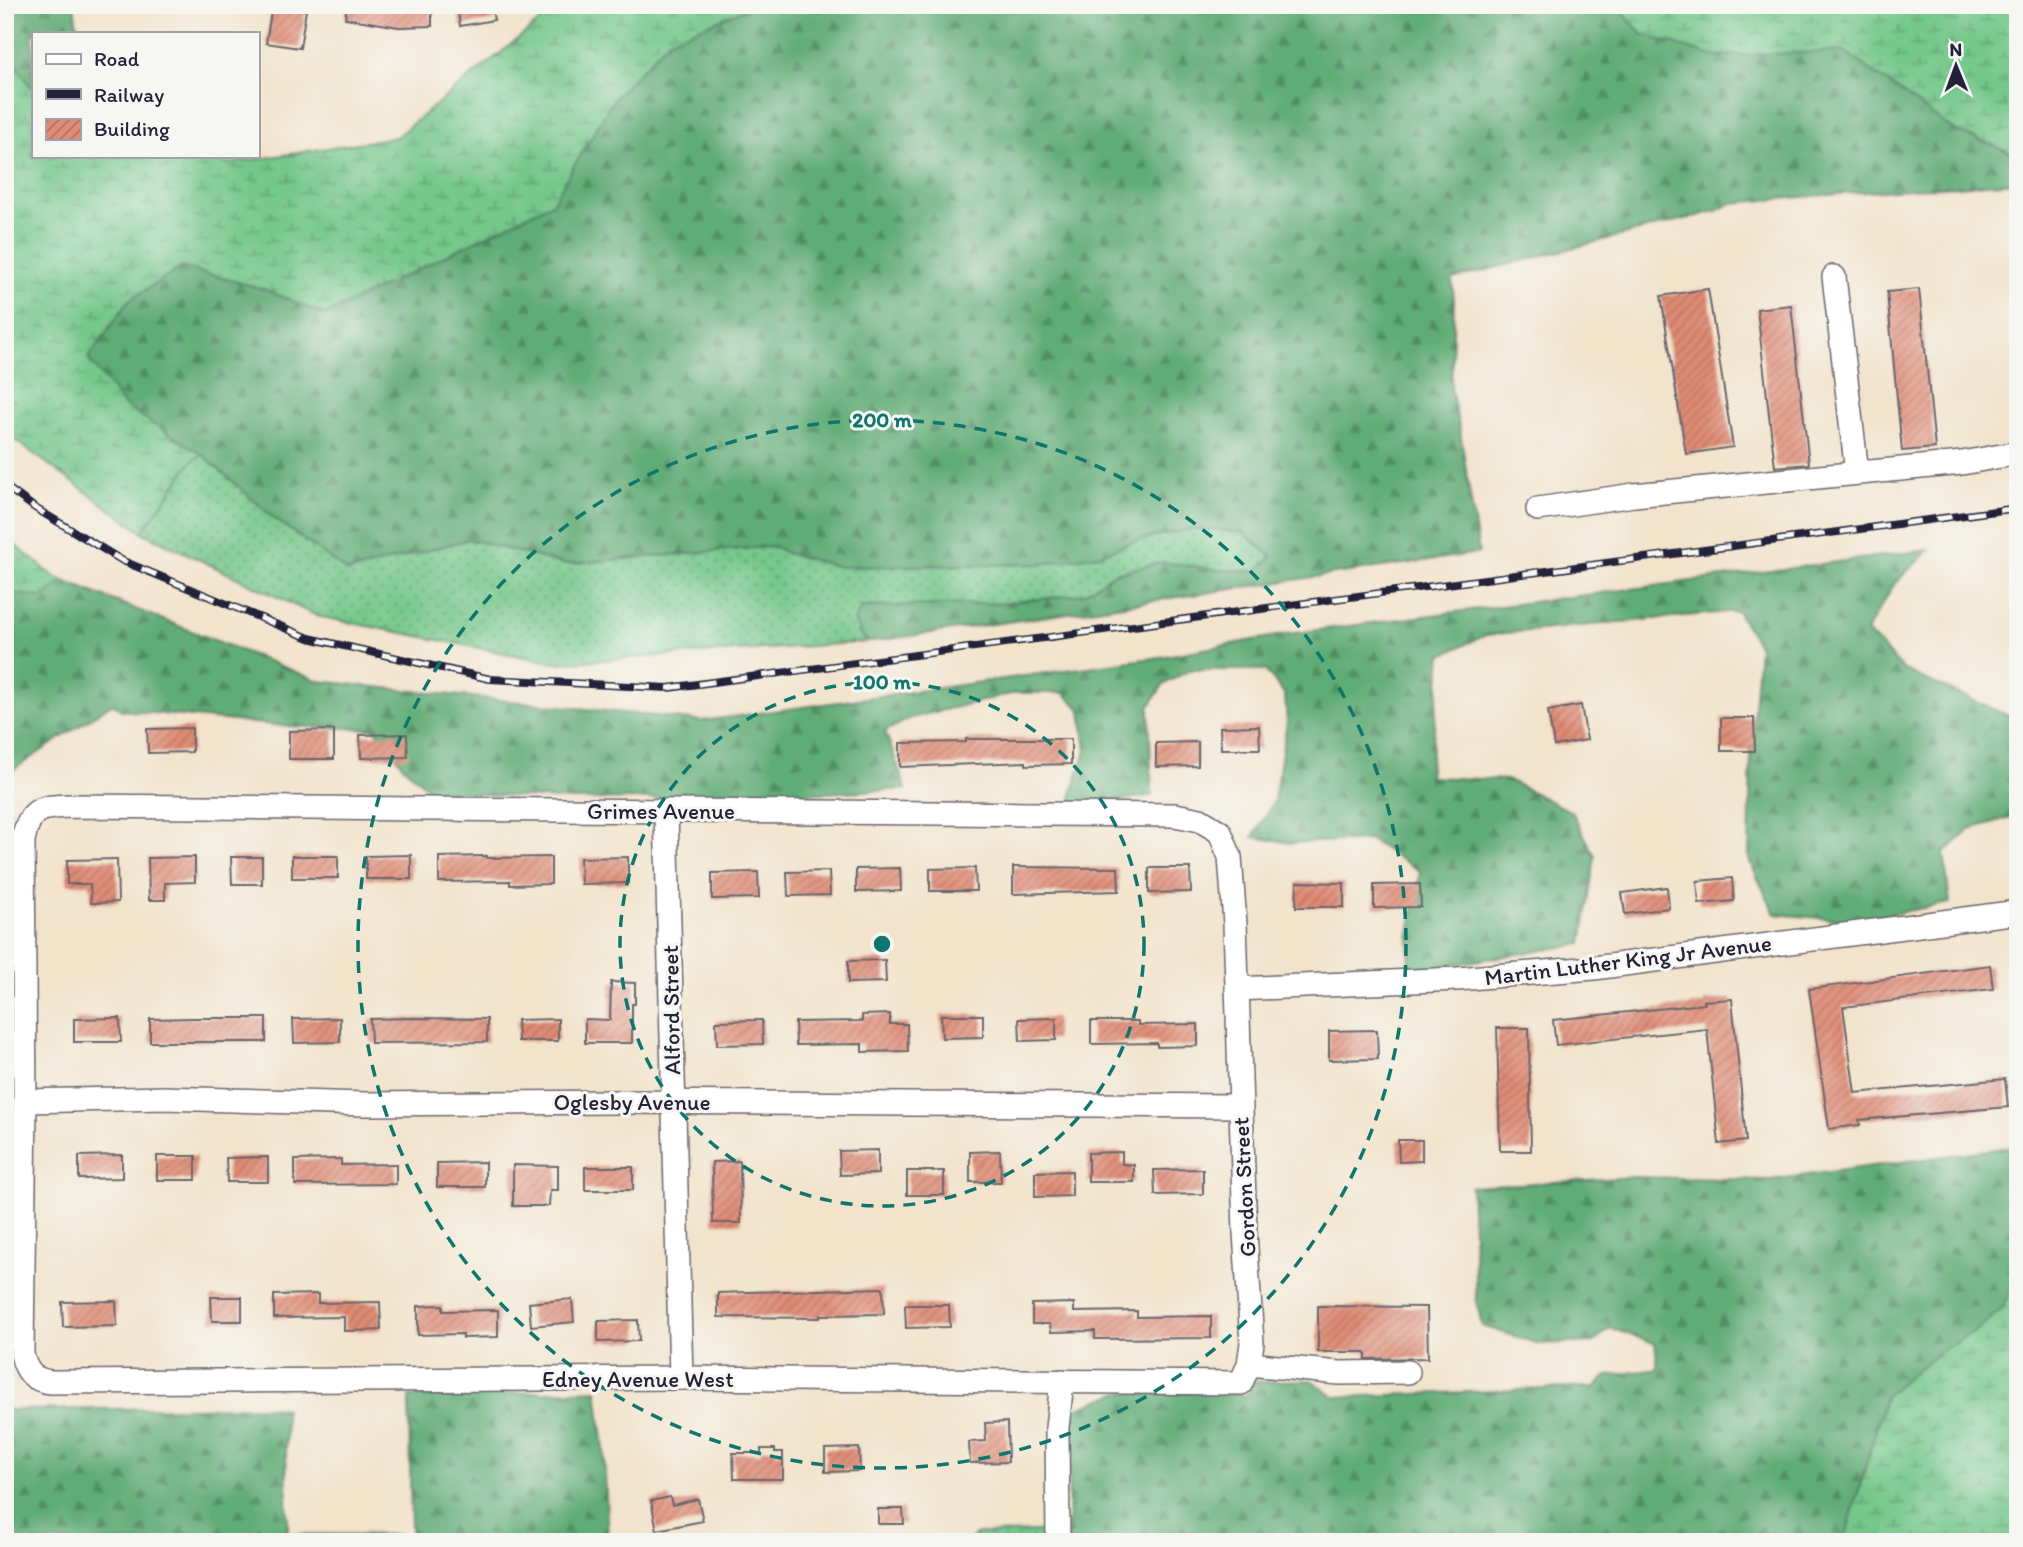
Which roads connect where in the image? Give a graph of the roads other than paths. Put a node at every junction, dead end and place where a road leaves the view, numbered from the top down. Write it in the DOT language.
graph roads {
  1 [pos="1834,277"];
  2 [pos="2018,453"];
  3 [pos="1857,473"];
  4 [pos="1538,509"];
  5 [pos="666,811"];
  6 [pos="14,887"];
  7 [pos="2018,912"];
  8 [pos="1237,989"];
  9 [pos="24,1101"];
  10 [pos="672,1102"];
  11 [pos="1240,1106"];
  12 [pos="1408,1372"];
  13 [pos="1245,1373"];
  14 [pos="681,1378"];
  15 [pos="1062,1381"];
  16 [pos="1058,1542"];
  1 -- 3 [label="street"];
  2 -- 3 [label="street"];
  3 -- 4 [label="street"];
  5 -- 6 [label="street, Grimes Avenue"];
  5 -- 8 [label="street, Grimes Avenue"];
  5 -- 10 [label="street, Alford Street"];
  6 -- 9 [label="street"];
  7 -- 8 [label="street, Martin Luther King Jr Avenue"];
  8 -- 11 [label="street, Gordon Street"];
  9 -- 10 [label="street, Oglesby Avenue"];
  9 -- 14 [label="street, Edney Avenue West"];
  10 -- 11 [label="street, Oglesby Avenue"];
  10 -- 14 [label="street, Alford Street"];
  11 -- 13 [label="street, Gordon Street"];
  12 -- 13 [label="street, Edney Avenue West"];
  13 -- 15 [label="street, Edney Avenue West"];
  14 -- 15 [label="street, Edney Avenue West"];
  15 -- 16 [label="street"];
}
